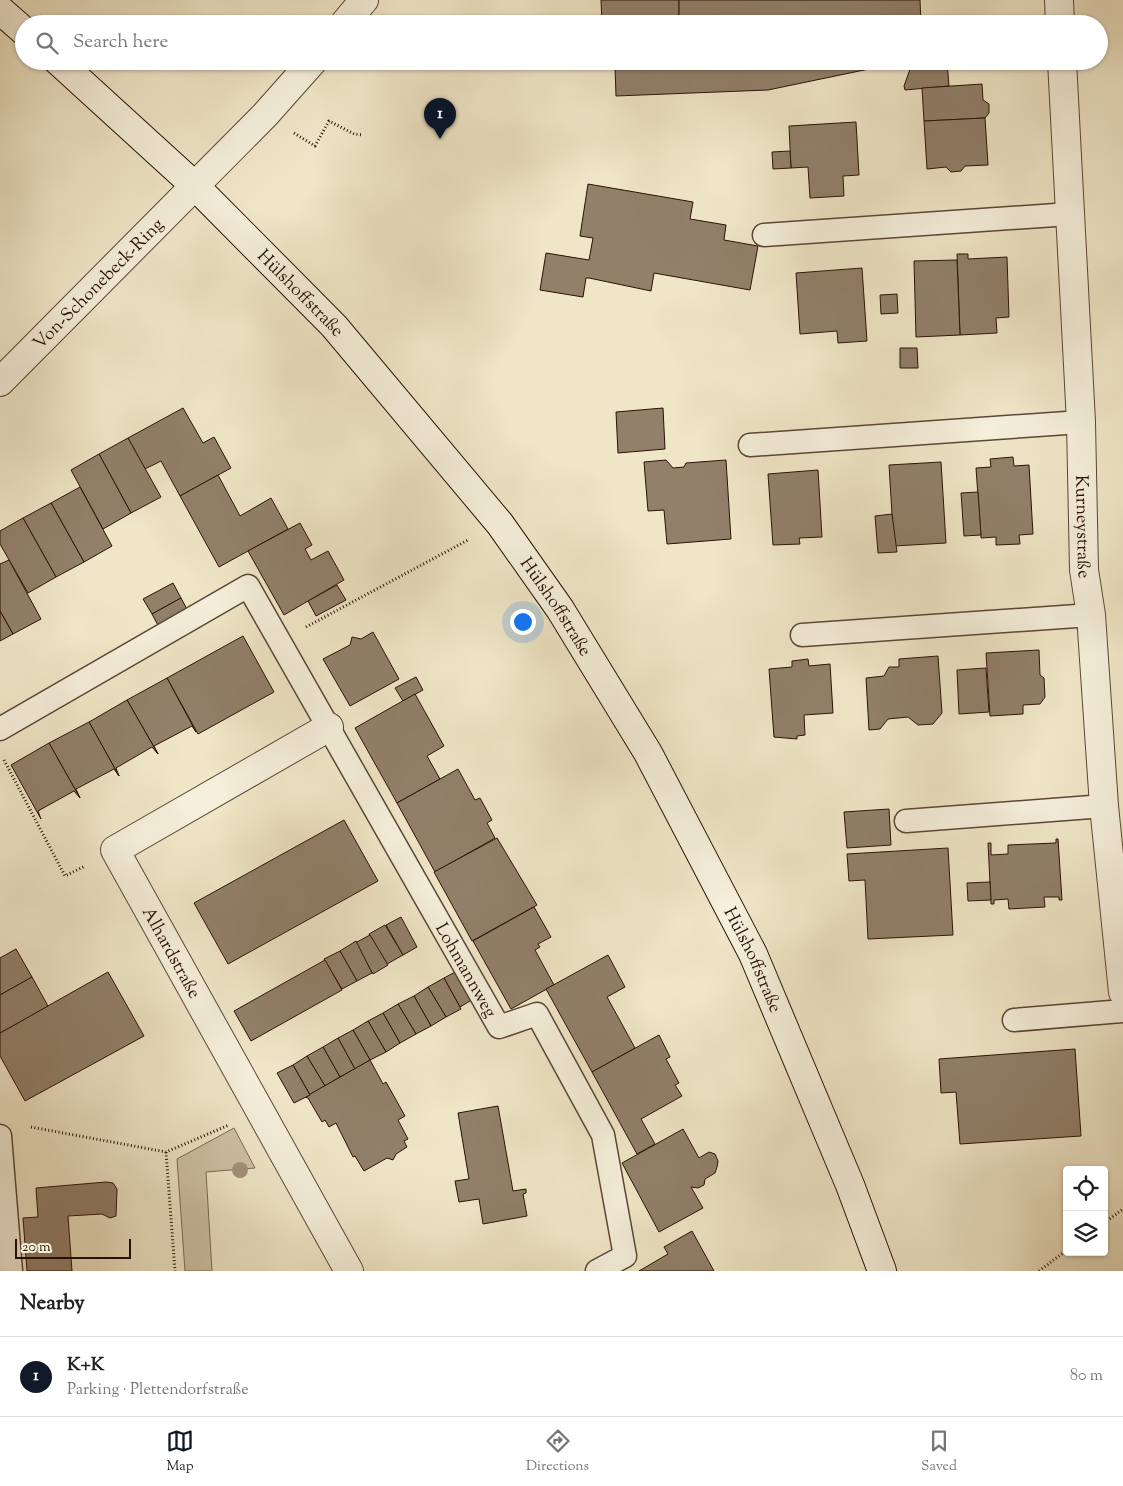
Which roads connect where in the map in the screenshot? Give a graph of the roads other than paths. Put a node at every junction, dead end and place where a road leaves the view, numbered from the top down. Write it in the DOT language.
graph roads {
  1 [pos="364,0"];
  2 [pos="1058,0"];
  3 [pos="0,10"];
  4 [pos="352,15"];
  5 [pos="1059,15"];
  6 [pos="15,23"];
  7 [pos="68,70"];
  8 [pos="305,70"];
  9 [pos="1062,70"];
  10 [pos="195,186"];
  11 [pos="1070,214"];
  12 [pos="764,235"];
  13 [pos="0,382"];
  14 [pos="1081,422"];
  15 [pos="750,445"];
  16 [pos="1091,615"];
  17 [pos="802,635"];
  18 [pos="329,727"];
  19 [pos="0,729"];
  20 [pos="1104,806"];
  21 [pos="906,822"];
  22 [pos="1123,992"];
  23 [pos="1123,1010"];
  24 [pos="1014,1020"];
  25 [pos="0,1136"];
  26 [pos="11,1271"];
  27 [pos="350,1271"];
  28 [pos="597,1271"];
  29 [pos="882,1271"];
  1 -- 4 [label="street"];
  2 -- 5 [label="street"];
  3 -- 6 [label="street"];
  7 -- 10 [label="street, Hülshoffstraße"];
  8 -- 10 [label="street, Von-Schonebeck-Ring"];
  9 -- 11 [label="street, Kurneystraße"];
  10 -- 13 [label="street, Von-Schonebeck-Ring"];
  10 -- 29 [label="street, Hülshoffstraße"];
  11 -- 12 [label="lane"];
  11 -- 14 [label="street, Kurneystraße"];
  14 -- 15 [label="lane"];
  14 -- 16 [label="street, Kurneystraße"];
  16 -- 17 [label="lane"];
  16 -- 20 [label="street, Kurneystraße"];
  18 -- 19 [label="lane"];
  18 -- 27 [label="street, Alhardstraße"];
  18 -- 28 [label="lane, Lohmannweg"];
  20 -- 21 [label="lane"];
  20 -- 22 [label="street, Kurneystraße"];
  23 -- 24 [label="lane"];
  25 -- 26 [label="lane"];
}
